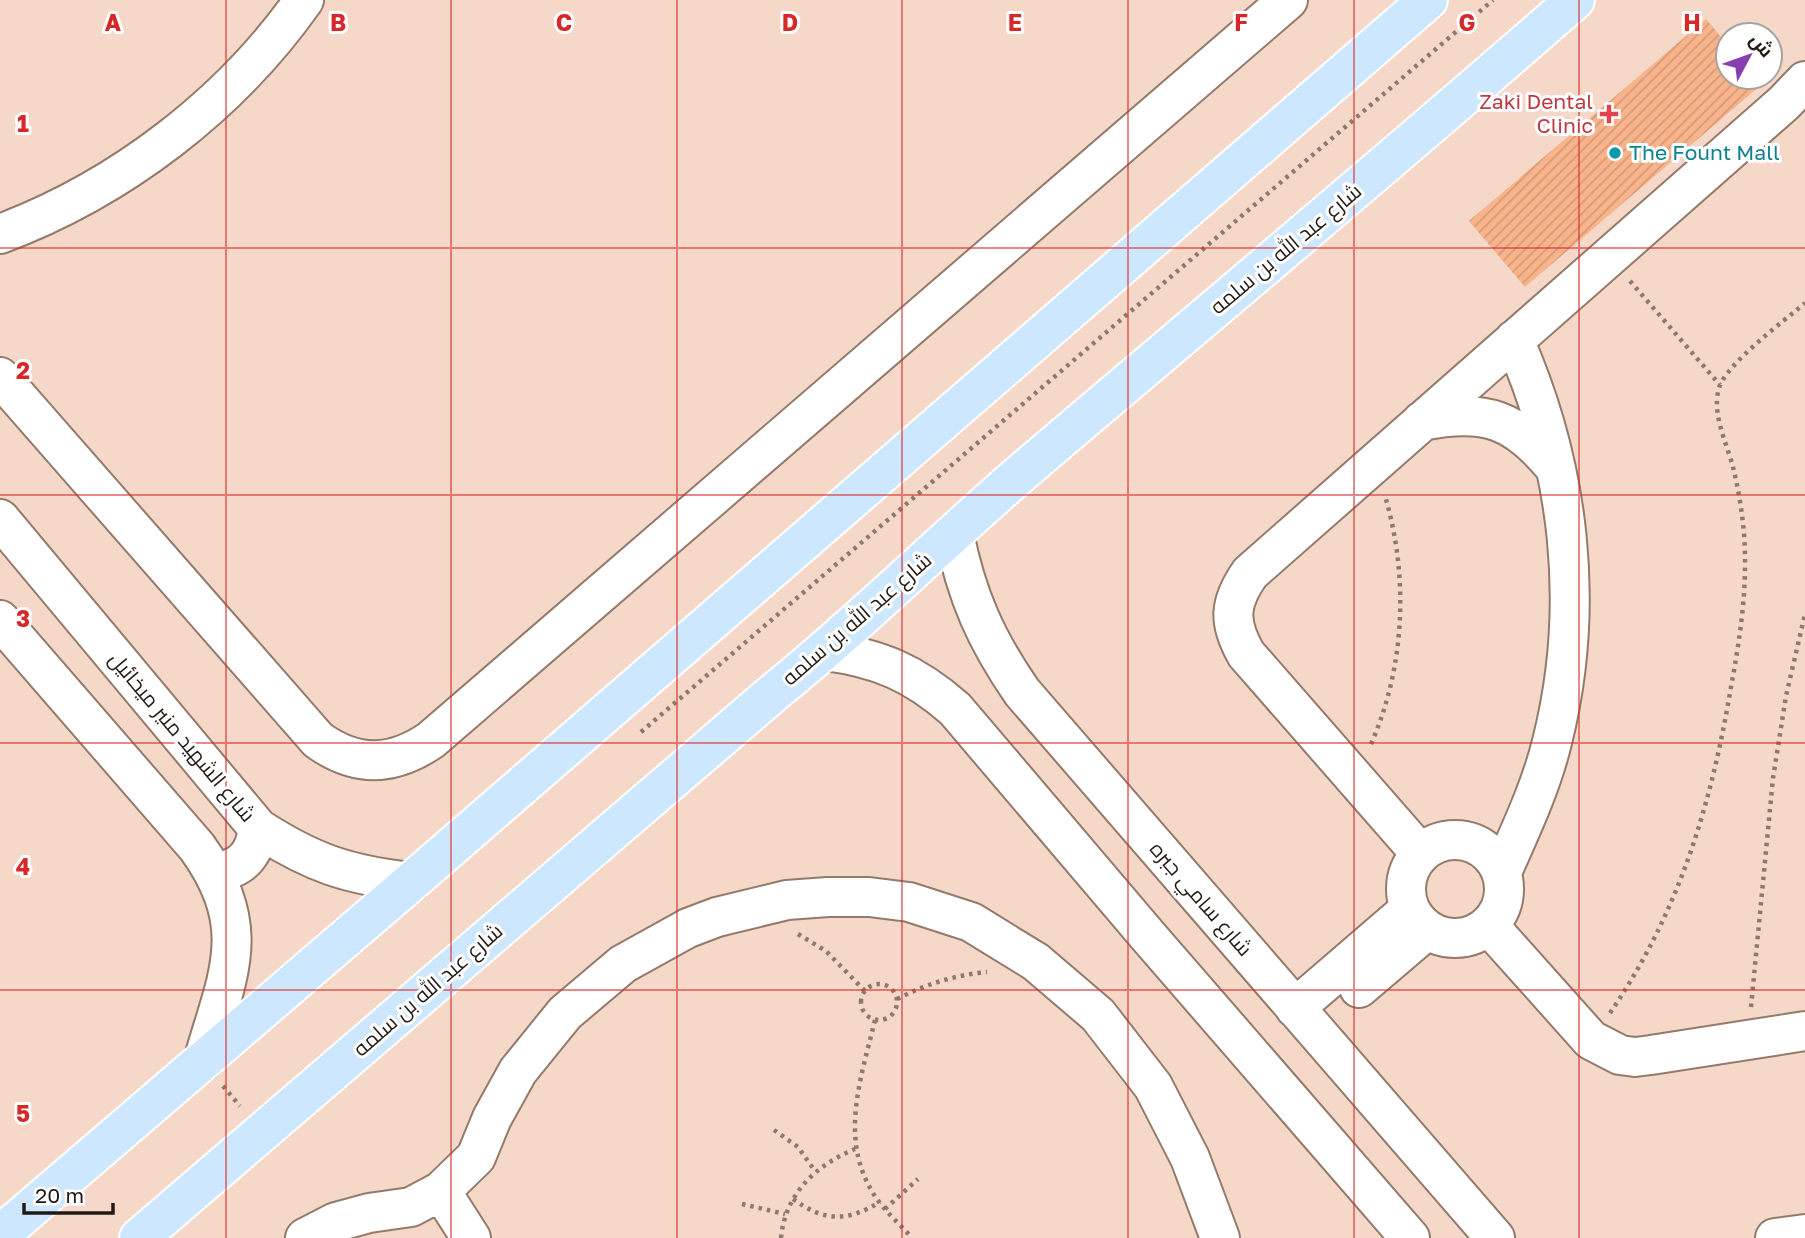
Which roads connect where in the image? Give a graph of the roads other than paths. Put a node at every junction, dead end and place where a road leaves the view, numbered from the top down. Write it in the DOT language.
graph roads {
  1 [pos="304,0"];
  2 [pos="1288,0"];
  3 [pos="1428,0"];
  4 [pos="1574,0"];
  5 [pos="1798,93"];
  6 [pos="0,234"];
  7 [pos="1514,340"];
  8 [pos="0,377"];
  9 [pos="1422,421"];
  10 [pos="1556,469"];
  11 [pos="0,519"];
  12 [pos="954,533"];
  13 [pos="0,620"];
  14 [pos="825,652"];
  15 [pos="1022,692"];
  16 [pos="972,729"];
  17 [pos="258,828"];
  18 [pos="1420,853"];
  19 [pos="214,872"];
  20 [pos="1502,872"];
  21 [pos="411,882"];
  22 [pos="1419,920"];
  23 [pos="1489,926"];
  24 [pos="1303,1018"];
  25 [pos="1805,1031"];
  26 [pos="203,1061"];
  27 [pos="441,1191"];
  28 [pos="0,1235"];
  29 [pos="139,1238"];
  30 [pos="305,1238"];
  31 [pos="471,1238"];
  32 [pos="1220,1238"];
  33 [pos="1410,1238"];
  34 [pos="1495,1238"];
  1 -- 6 [label="street"];
  2 -- 8 [label="street"];
  3 -- 21 [label="main road"];
  4 -- 12 [label="main road, شارع عبد الله بن سلمه"];
  5 -- 7 [label="street"];
  7 -- 9 [label="street"];
  7 -- 10 [label="street"];
  9 -- 10 [label="street"];
  9 -- 18 [label="street"];
  10 -- 20 [label="street"];
  11 -- 17 [label="street, شارع الشهيد منير ميخائيل"];
  12 -- 14 [label="main road, شارع عبد الله بن سلمه"];
  12 -- 15 [label="street, شارع سامي جبره"];
  13 -- 19 [label="street"];
  14 -- 16 [label="street"];
  14 -- 29 [label="main road, شارع عبد الله بن سلمه"];
  15 -- 16 [label="street"];
  15 -- 24 [label="street, شارع سامي جبره"];
  16 -- 33 [label="street"];
  17 -- 19 [label="street"];
  17 -- 21 [label="street, شارع الشهيد منير ميخائيل"];
  18 -- 20 [label="street"];
  18 -- 22 [label="street"];
  19 -- 26 [label="street"];
  20 -- 23 [label="street"];
  21 -- 26 [label="main road"];
  22 -- 23 [label="street"];
  22 -- 24 [label="street"];
  23 -- 25 [label="street"];
  24 -- 34 [label="street, شارع سامي جبره"];
  26 -- 28 [label="main road"];
  27 -- 30 [label="street"];
  27 -- 31 [label="street"];
  27 -- 32 [label="street"];
}
